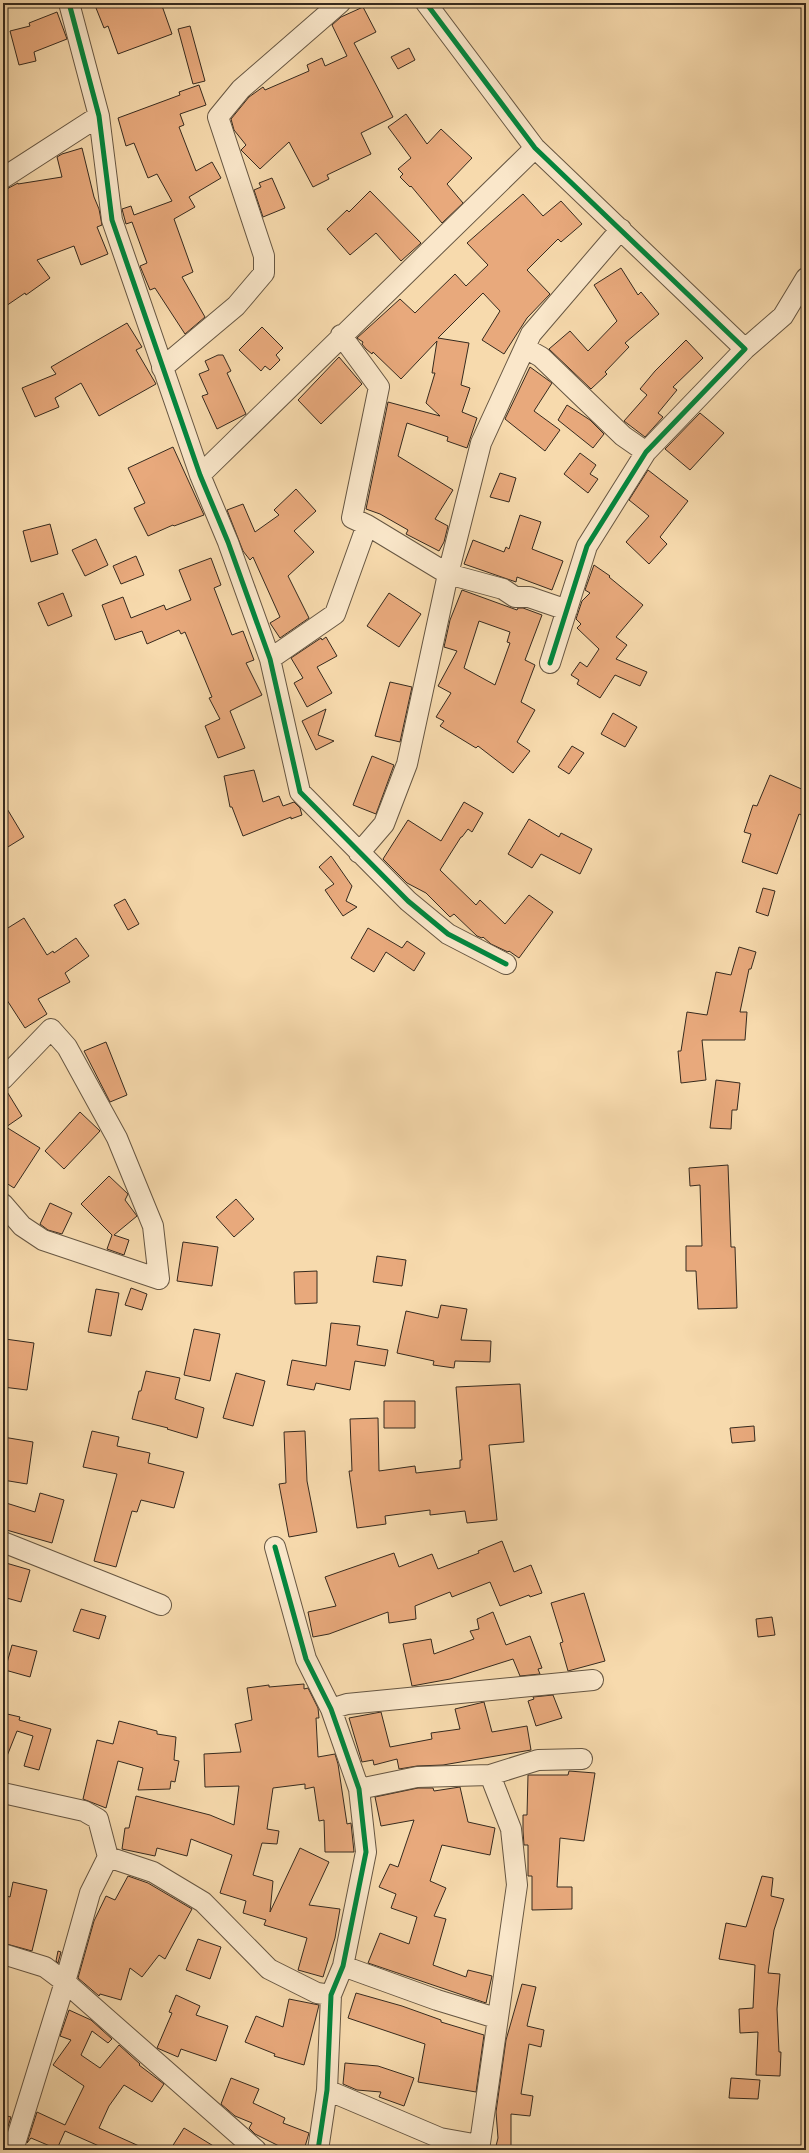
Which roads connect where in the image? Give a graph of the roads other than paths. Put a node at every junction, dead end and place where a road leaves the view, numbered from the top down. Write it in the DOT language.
graph roads {
  1 [pos="69,3"];
  2 [pos="340,3"];
  3 [pos="426,3"];
  4 [pos="99,116"];
  5 [pos="535,148"];
  6 [pos="3,178"];
  7 [pos="621,229"];
  8 [pos="806,278"];
  9 [pos="341,335"];
  10 [pos="525,348"];
  11 [pos="746,349"];
  12 [pos="162,368"];
  13 [pos="646,452"];
  14 [pos="200,475"];
  15 [pos="367,525"];
  16 [pos="448,574"];
  17 [pos="567,610"];
  18 [pos="270,659"];
  19 [pos="550,663"];
  20 [pos="359,852"];
  21 [pos="506,964"];
  22 [pos="3,1079"];
  23 [pos="3,1204"];
  24 [pos="3,1542"];
  25 [pos="275,1547"];
  26 [pos="161,1605"];
  27 [pos="593,1680"];
  28 [pos="331,1710"];
  29 [pos="582,1759"];
  30 [pos="490,1775"];
  31 [pos="358,1789"];
  32 [pos="3,1793"];
  33 [pos="108,1857"];
  34 [pos="3,1954"];
  35 [pos="343,1966"];
  36 [pos="66,1982"];
  37 [pos="331,1995"];
  38 [pos="496,2018"];
  39 [pos="326,2090"];
  40 [pos="18,2148"];
  41 [pos="479,2148"];
  42 [pos="256,2150"];
  43 [pos="318,2150"];
  1 -- 4 [label="street"];
  2 -- 12 [label="street"];
  3 -- 5 [label="street"];
  4 -- 6 [label="street"];
  4 -- 12 [label="street"];
  5 -- 7 [label="street"];
  5 -- 9 [label="street"];
  7 -- 10 [label="street"];
  7 -- 11 [label="street"];
  8 -- 11 [label="street"];
  9 -- 14 [label="street"];
  9 -- 15 [label="street"];
  10 -- 13 [label="street"];
  10 -- 16 [label="street"];
  11 -- 13 [label="street"];
  12 -- 14 [label="street"];
  13 -- 17 [label="street"];
  14 -- 18 [label="street"];
  15 -- 16 [label="street"];
  15 -- 18 [label="street"];
  16 -- 17 [label="street"];
  16 -- 20 [label="street"];
  17 -- 19 [label="street"];
  18 -- 20 [label="street"];
  20 -- 21 [label="street"];
  22 -- 23 [label="street"];
  24 -- 26 [label="street"];
  25 -- 28 [label="street"];
  27 -- 28 [label="street"];
  28 -- 31 [label="street"];
  29 -- 30 [label="street"];
  30 -- 31 [label="street"];
  30 -- 38 [label="street"];
  31 -- 35 [label="street"];
  32 -- 33 [label="street"];
  33 -- 36 [label="street"];
  33 -- 37 [label="street"];
  34 -- 36 [label="street"];
  35 -- 37 [label="street"];
  35 -- 38 [label="street"];
  36 -- 40 [label="street"];
  36 -- 42 [label="street"];
  37 -- 39 [label="street"];
  38 -- 41 [label="street"];
  39 -- 41 [label="street"];
  39 -- 43 [label="street"];
}
